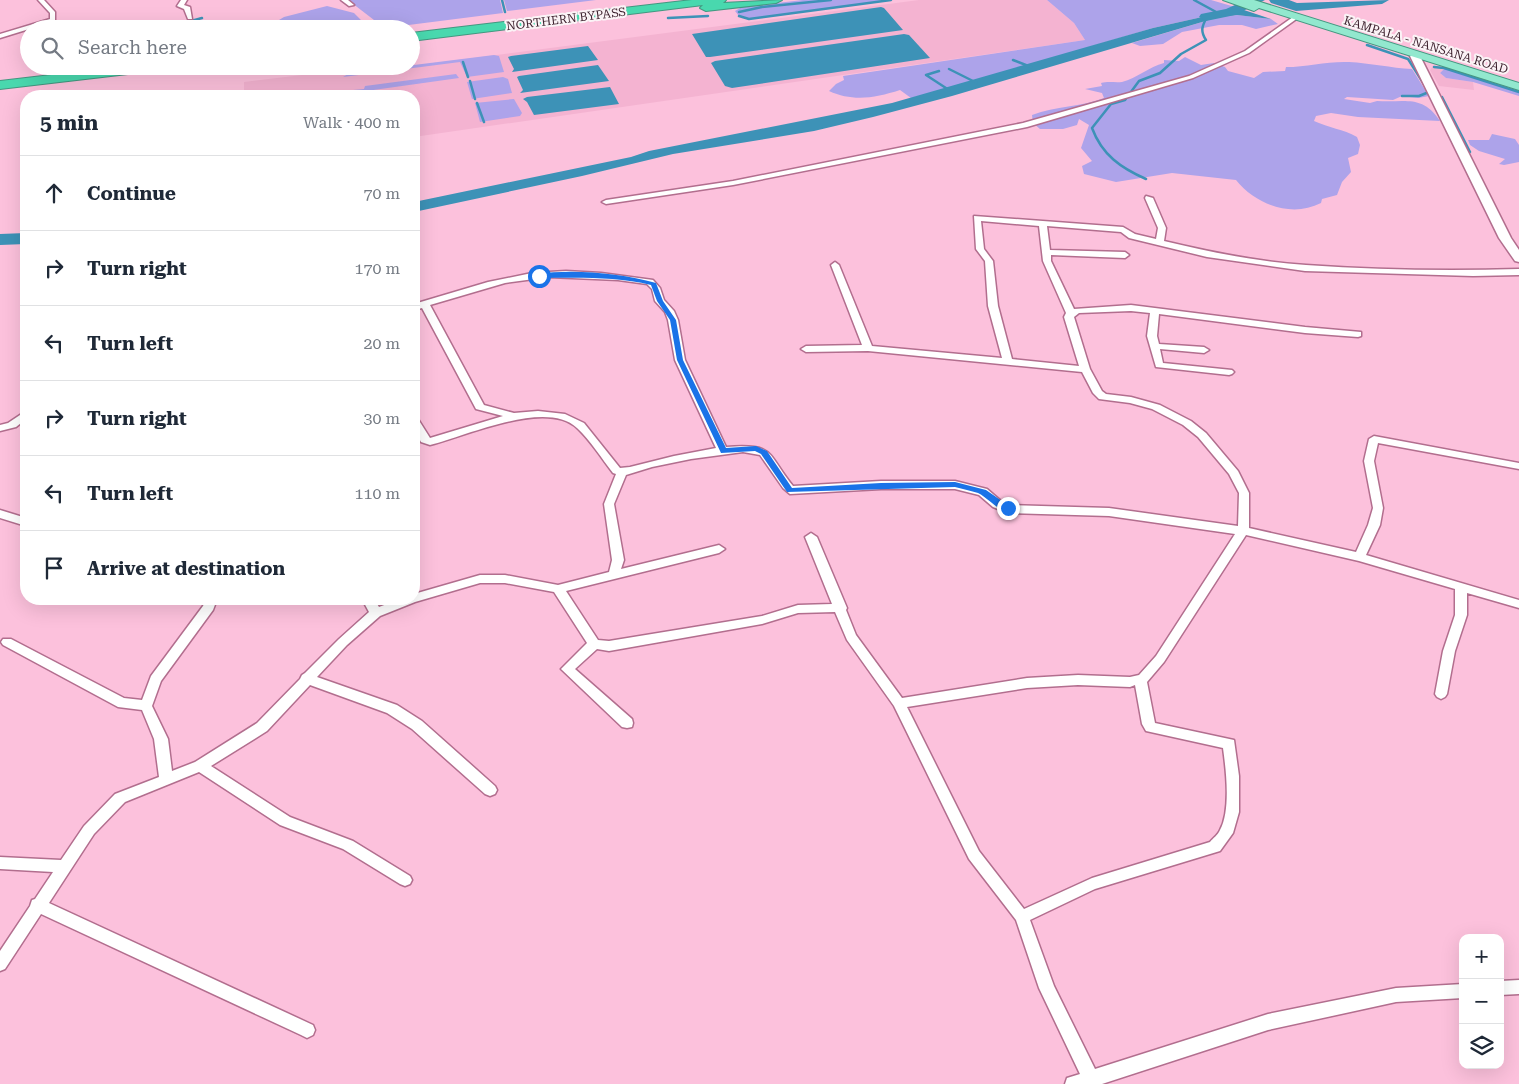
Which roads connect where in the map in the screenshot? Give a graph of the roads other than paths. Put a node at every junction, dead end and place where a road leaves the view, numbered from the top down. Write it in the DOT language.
graph roads {
  1 [pos="41,0"];
  2 [pos="184,0"];
  3 [pos="344,0"];
  4 [pos="634,0"];
  5 [pos="672,0"];
  6 [pos="720,0"];
  7 [pos="776,0"];
  8 [pos="1228,0"];
  9 [pos="1244,0"];
  10 [pos="351,4"];
  11 [pos="569,15"];
  12 [pos="190,18"];
  13 [pos="1292,19"];
  14 [pos="53,20"];
  15 [pos="1325,27"];
  16 [pos="420,29"];
  17 [pos="20,30"];
  18 [pos="0,36"];
  19 [pos="420,36"];
  20 [pos="1415,56"];
  21 [pos="20,75"];
  22 [pos="85,75"];
  23 [pos="0,77"];
  24 [pos="0,85"];
  25 [pos="1519,87"];
  26 [pos="1149,198"];
  27 [pos="606,202"];
  28 [pos="1042,225"];
  29 [pos="1160,241"];
  30 [pos="1045,252"];
  31 [pos="1125,255"];
  32 [pos="1519,259"];
  33 [pos="834,265"];
  34 [pos="1519,272"];
  35 [pos="426,304"];
  36 [pos="420,306"];
  37 [pos="1154,310"];
  38 [pos="1071,313"];
  39 [pos="1358,334"];
  40 [pos="1154,346"];
  41 [pos="868,348"];
  42 [pos="806,349"];
  43 [pos="1204,350"];
  44 [pos="1008,362"];
  45 [pos="1085,369"];
  46 [pos="1229,372"];
  47 [pos="514,416"];
  48 [pos="20,419"];
  49 [pos="0,428"];
  50 [pos="420,431"];
  51 [pos="723,451"];
  52 [pos="1519,466"];
  53 [pos="622,472"];
  54 [pos="0,514"];
  55 [pos="20,520"];
  56 [pos="1243,531"];
  57 [pos="811,537"];
  58 [pos="720,549"];
  59 [pos="1359,557"];
  60 [pos="614,575"];
  61 [pos="1461,586"];
  62 [pos="558,590"];
  63 [pos="420,596"];
  64 [pos="1519,604"];
  65 [pos="209,605"];
  66 [pos="371,605"];
  67 [pos="395,605"];
  68 [pos="841,608"];
  69 [pos="376,613"];
  70 [pos="7,642"];
  71 [pos="594,644"];
  72 [pos="306,678"];
  73 [pos="1140,680"];
  74 [pos="1441,694"];
  75 [pos="898,703"];
  76 [pos="146,706"];
  77 [pos="627,723"];
  78 [pos="200,766"];
  79 [pos="166,779"];
  80 [pos="490,790"];
  81 [pos="0,863"];
  82 [pos="65,866"];
  83 [pos="405,880"];
  84 [pos="37,905"];
  85 [pos="1022,917"];
  86 [pos="0,964"];
  87 [pos="1519,987"];
  88 [pos="1504,988"];
  89 [pos="1459,991"];
  90 [pos="306,1030"];
  91 [pos="1093,1082"];
  92 [pos="1072,1084"];
  1 -- 14 [label="street"];
  2 -- 12 [label="street"];
  3 -- 10 [label="street"];
  4 -- 11 [label="highway"];
  5 -- 11 [label="highway, NORTHERN BYPASS"];
  6 -- 11 [label="highway, NORTHERN BYPASS"];
  7 -- 11 [label="highway"];
  8 -- 13 [label="main road"];
  9 -- 15 [label="main road"];
  11 -- 16 [label="highway, NORTHERN BYPASS"];
  11 -- 19 [label="highway, NORTHERN BYPASS"];
  13 -- 15 [label="main road"];
  13 -- 27 [label="street"];
  15 -- 20 [label="main road, KAMPALA - NANSANA ROAD"];
  17 -- 18 [label="street"];
  20 -- 25 [label="main road, KAMPALA - NANSANA ROAD"];
  20 -- 32 [label="street"];
  21 -- 23 [label="highway"];
  22 -- 24 [label="highway"];
  26 -- 29 [label="street"];
  28 -- 29 [label="street"];
  28 -- 30 [label="street"];
  28 -- 44 [label="street"];
  29 -- 34 [label="street"];
  30 -- 31 [label="street"];
  30 -- 38 [label="street"];
  33 -- 41 [label="street"];
  35 -- 36 [label="street"];
  35 -- 47 [label="street"];
  35 -- 51 [label="street"];
  37 -- 38 [label="street"];
  37 -- 39 [label="street"];
  37 -- 40 [label="street"];
  38 -- 45 [label="street"];
  40 -- 43 [label="street"];
  40 -- 46 [label="street"];
  41 -- 42 [label="street"];
  41 -- 44 [label="street"];
  44 -- 45 [label="street"];
  45 -- 56 [label="street"];
  47 -- 50 [label="street"];
  47 -- 53 [label="street"];
  48 -- 49 [label="street"];
  51 -- 53 [label="street"];
  51 -- 56 [label="street"];
  52 -- 59 [label="street"];
  53 -- 60 [label="street"];
  54 -- 55 [label="street"];
  56 -- 59 [label="street"];
  56 -- 73 [label="street"];
  57 -- 68 [label="street"];
  58 -- 60 [label="street"];
  59 -- 61 [label="street"];
  60 -- 62 [label="street"];
  61 -- 64 [label="street"];
  61 -- 74 [label="street"];
  62 -- 63 [label="street"];
  62 -- 71 [label="street"];
  65 -- 76 [label="street"];
  66 -- 69 [label="street"];
  67 -- 69 [label="street"];
  68 -- 71 [label="street"];
  68 -- 75 [label="street"];
  69 -- 72 [label="street"];
  70 -- 76 [label="street"];
  71 -- 77 [label="street"];
  72 -- 78 [label="street"];
  72 -- 80 [label="street"];
  73 -- 75 [label="street"];
  73 -- 85 [label="street"];
  75 -- 85 [label="street"];
  76 -- 79 [label="street"];
  78 -- 79 [label="street"];
  78 -- 83 [label="street"];
  79 -- 82 [label="street"];
  81 -- 82 [label="street"];
  82 -- 84 [label="street"];
  84 -- 86 [label="street"];
  84 -- 90 [label="street"];
  85 -- 91 [label="street"];
  87 -- 88 [label="street"];
  89 -- 91 [label="street"];
  91 -- 92 [label="street"];
}
